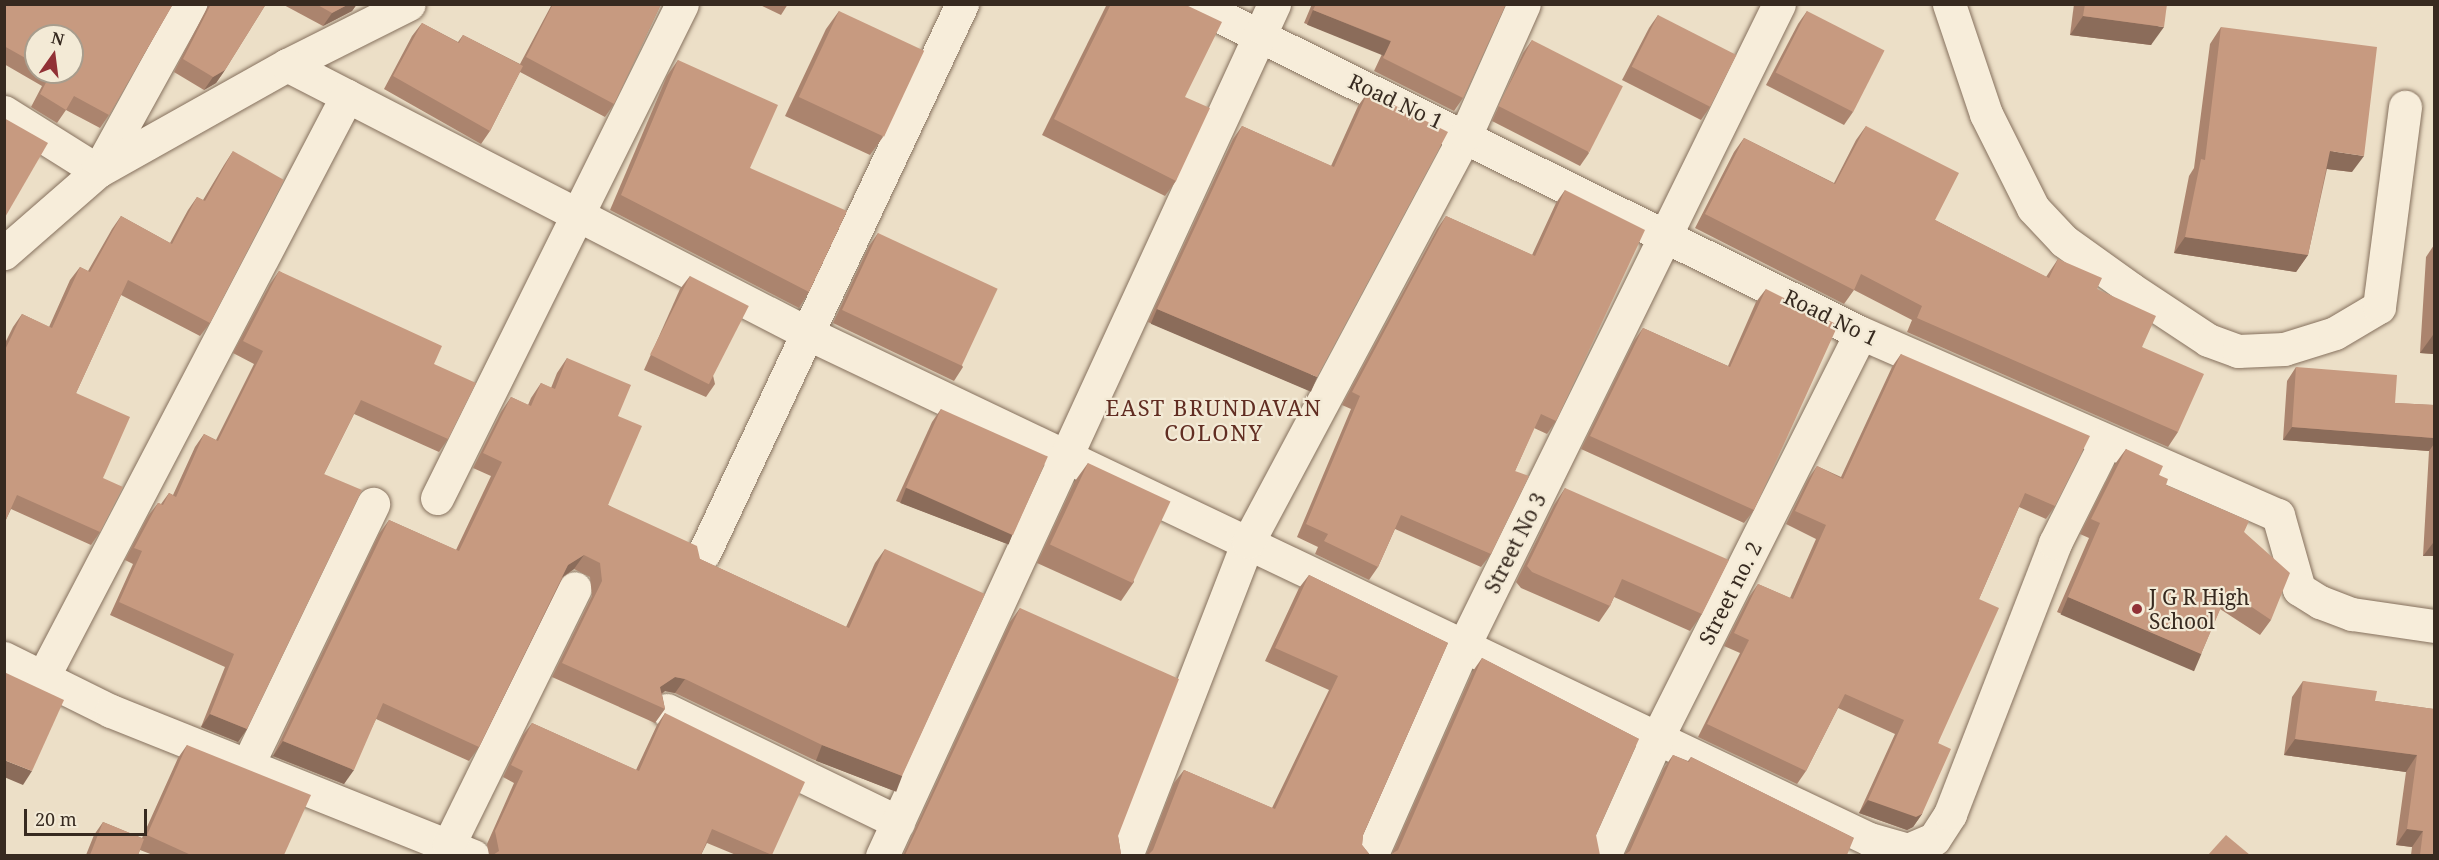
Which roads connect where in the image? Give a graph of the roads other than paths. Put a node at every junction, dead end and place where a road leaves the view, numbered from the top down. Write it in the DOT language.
graph roads {
  1 [pos="190,4"];
  2 [pos="409,4"];
  3 [pos="682,4"];
  4 [pos="962,4"];
  5 [pos="1195,4"];
  6 [pos="1274,4"];
  7 [pos="1524,4"];
  8 [pos="1779,4"];
  9 [pos="1949,4"];
  10 [pos="1259,38"];
  11 [pos="287,65"];
  12 [pos="346,96"];
  13 [pos="2405,107"];
  14 [pos="4,112"];
  15 [pos="1466,134"];
  16 [pos="98,171"];
  17 [pos="578,215"];
  18 [pos="1669,236"];
  19 [pos="4,253"];
  20 [pos="1861,333"];
  21 [pos="809,334"];
  22 [pos="2106,441"];
  23 [pos="1067,453"];
  24 [pos="437,498"];
  25 [pos="373,504"];
  26 [pos="1248,542"];
  27 [pos="704,553"];
  28 [pos="575,588"];
  29 [pos="2434,626"];
  30 [pos="1464,645"];
  31 [pos="4,658"];
  32 [pos="43,677"];
  33 [pos="668,710"];
  34 [pos="1657,738"];
  35 [pos="247,766"];
  36 [pos="898,822"];
  37 [pos="461,850"];
  38 [pos="882,855"];
  39 [pos="1126,855"];
  40 [pos="1371,855"];
  41 [pos="1604,855"];
  1 -- 16 [label="street"];
  2 -- 11 [label="street"];
  3 -- 17 [label="street"];
  4 -- 21 [label="street"];
  5 -- 10 [label="street, Road No 1"];
  6 -- 10 [label="street"];
  7 -- 15 [label="street"];
  8 -- 18 [label="street, Street No 3"];
  9 -- 13 [label="street"];
  10 -- 15 [label="street, Road No 1"];
  10 -- 23 [label="street"];
  11 -- 12 [label="street"];
  11 -- 16 [label="street"];
  12 -- 17 [label="street"];
  12 -- 32 [label="street"];
  14 -- 16 [label="street"];
  15 -- 18 [label="street, Road No 1"];
  15 -- 26 [label="street"];
  16 -- 19 [label="street"];
  17 -- 21 [label="street"];
  17 -- 24 [label="street"];
  18 -- 20 [label="street, Road No 1"];
  18 -- 30 [label="street, Street No 3"];
  20 -- 22 [label="street, Road No 1"];
  20 -- 34 [label="street, Street no. 2"];
  21 -- 23 [label="street"];
  21 -- 27 [label="street"];
  22 -- 29 [label="street, Road No 1"];
  22 -- 34 [label="street"];
  23 -- 26 [label="street"];
  23 -- 36 [label="street"];
  25 -- 35 [label="street"];
  26 -- 30 [label="street"];
  26 -- 39 [label="street"];
  28 -- 37 [label="street"];
  30 -- 34 [label="street"];
  30 -- 40 [label="street, Street No 3"];
  31 -- 32 [label="street"];
  32 -- 35 [label="street"];
  33 -- 36 [label="street"];
  34 -- 41 [label="street, Street no. 2"];
  35 -- 37 [label="street"];
  36 -- 38 [label="street"];
}
